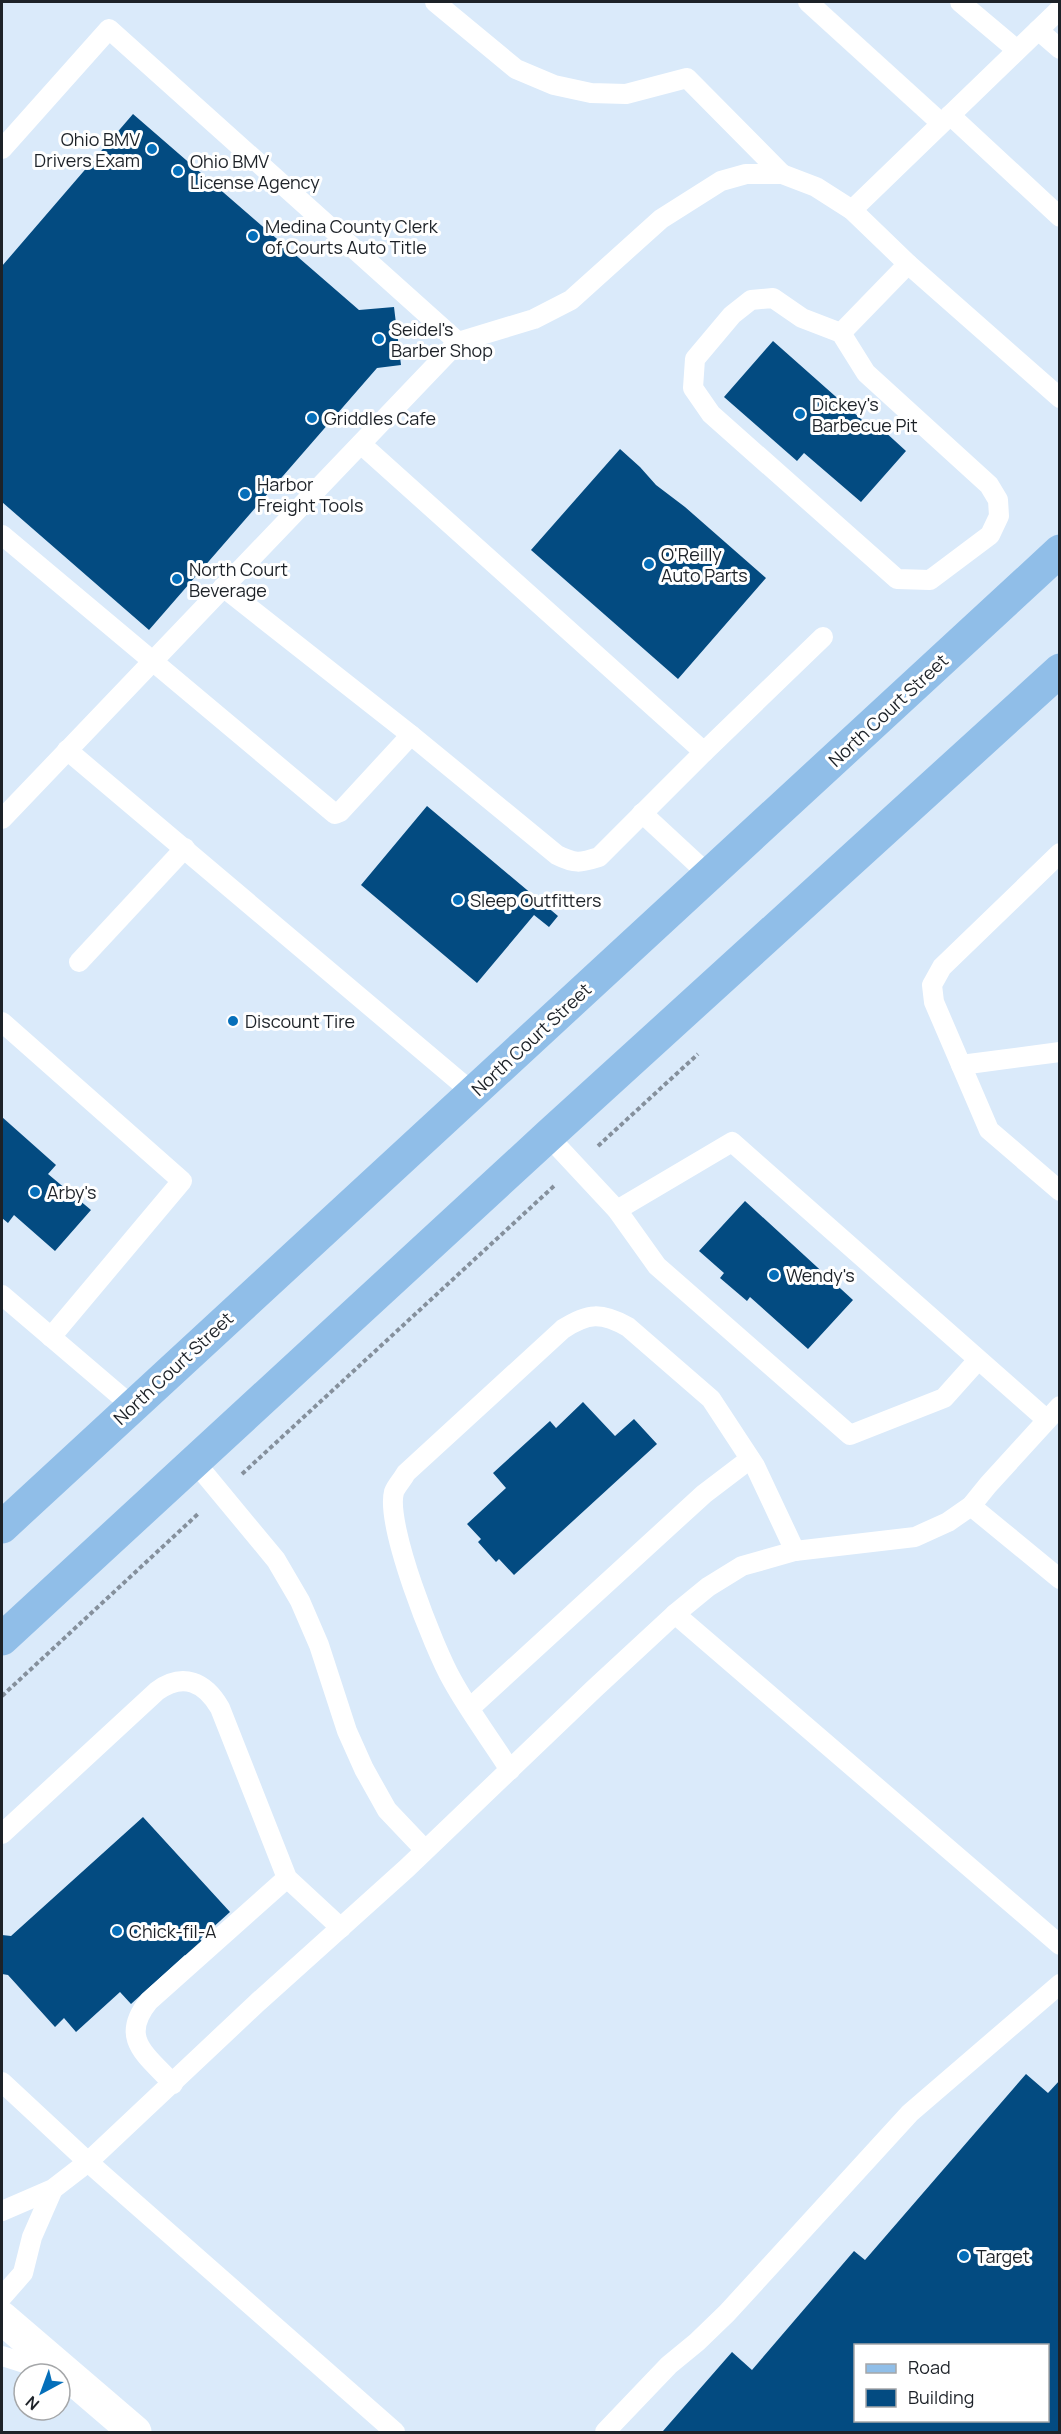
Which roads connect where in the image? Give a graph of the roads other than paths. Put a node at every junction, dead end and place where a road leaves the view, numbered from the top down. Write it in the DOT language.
graph roads {
  1 [pos="435,2"];
  2 [pos="808,2"];
  3 [pos="960,2"];
  4 [pos="1059,9"];
  5 [pos="1038,30"];
  6 [pos="1059,49"];
  7 [pos="1017,50"];
  8 [pos="946,119"];
  9 [pos="2,148"];
  10 [pos="783,174"];
  11 [pos="852,210"];
  12 [pos="1059,217"];
  13 [pos="908,264"];
  14 [pos="841,333"];
  15 [pos="458,342"];
  16 [pos="1059,398"];
  17 [pos="361,444"];
  18 [pos="2,535"];
  19 [pos="1059,552"];
  20 [pos="224,587"];
  21 [pos="823,636"];
  22 [pos="153,663"];
  23 [pos="1059,670"];
  24 [pos="411,735"];
  25 [pos="68,750"];
  26 [pos="704,752"];
  27 [pos="642,813"];
  28 [pos="2,819"];
  29 [pos="185,848"];
  30 [pos="1059,853"];
  31 [pos="709,875"];
  32 [pos="79,962"];
  33 [pos="2,1022"];
  34 [pos="1059,1052"];
  35 [pos="961,1065"];
  36 [pos="473,1093"];
  37 [pos="548,1136"];
  38 [pos="1059,1191"];
  39 [pos="617,1210"];
  40 [pos="2,1295"];
  41 [pos="51,1337"];
  42 [pos="978,1360"];
  43 [pos="132,1406"];
  44 [pos="1053,1413"];
  45 [pos="750,1459"];
  46 [pos="194,1461"];
  47 [pos="971,1506"];
  48 [pos="2,1527"];
  49 [pos="795,1551"];
  50 [pos="1059,1579"];
  51 [pos="675,1614"];
  52 [pos="2,1640"];
  53 [pos="470,1708"];
  54 [pos="510,1770"];
  55 [pos="2,1834"];
  56 [pos="425,1850"];
  57 [pos="287,1878"];
  58 [pos="341,1928"];
  59 [pos="1059,1946"];
  60 [pos="1059,1984"];
  61 [pos="2,2082"];
  62 [pos="173,2084"];
  63 [pos="88,2162"];
  64 [pos="53,2188"];
  65 [pos="2,2211"];
  66 [pos="2,2298"];
  67 [pos="2,2318"];
  68 [pos="2,2356"];
  69 [pos="22,2362"];
  70 [pos="50,2362"];
  71 [pos="72,2382"];
  72 [pos="135,2433"];
  73 [pos="395,2433"];
  74 [pos="605,2433"];
  1 -- 10 [label="lane"];
  2 -- 8 [label="lane"];
  3 -- 7 [label="lane"];
  4 -- 5 [label="lane"];
  5 -- 6 [label="lane"];
  5 -- 7 [label="lane"];
  7 -- 8 [label="lane"];
  8 -- 11 [label="lane"];
  8 -- 12 [label="lane"];
  9 -- 15 [label="lane"];
  10 -- 11 [label="lane"];
  10 -- 15 [label="lane"];
  11 -- 13 [label="lane"];
  13 -- 14 [label="lane"];
  13 -- 16 [label="lane"];
  14 -- 14 [label="lane"];
  15 -- 17 [label="lane"];
  17 -- 20 [label="lane"];
  17 -- 26 [label="lane"];
  18 -- 22 [label="lane"];
  19 -- 31 [label="main road, North Court Street"];
  20 -- 22 [label="lane"];
  20 -- 24 [label="lane"];
  21 -- 26 [label="lane"];
  22 -- 24 [label="lane"];
  22 -- 25 [label="lane"];
  23 -- 37 [label="main road"];
  24 -- 27 [label="lane"];
  25 -- 28 [label="lane"];
  25 -- 29 [label="lane"];
  26 -- 27 [label="lane"];
  27 -- 31 [label="lane"];
  29 -- 32 [label="lane"];
  29 -- 36 [label="lane"];
  30 -- 35 [label="lane"];
  31 -- 36 [label="main road, North Court Street"];
  33 -- 41 [label="lane"];
  34 -- 35 [label="lane"];
  35 -- 38 [label="lane"];
  36 -- 43 [label="main road, North Court Street"];
  37 -- 39 [label="lane"];
  37 -- 46 [label="main road"];
  39 -- 42 [label="lane"];
  39 -- 42 [label="lane"];
  40 -- 41 [label="lane"];
  41 -- 43 [label="lane"];
  42 -- 44 [label="lane"];
  43 -- 48 [label="main road, North Court Street"];
  44 -- 47 [label="lane"];
  45 -- 49 [label="lane"];
  45 -- 53 [label="lane"];
  45 -- 53 [label="lane"];
  46 -- 52 [label="main road"];
  46 -- 56 [label="lane"];
  47 -- 49 [label="lane"];
  47 -- 50 [label="lane"];
  49 -- 51 [label="lane"];
  51 -- 54 [label="lane"];
  51 -- 59 [label="lane"];
  53 -- 54 [label="lane"];
  54 -- 56 [label="lane"];
  55 -- 57 [label="lane"];
  56 -- 58 [label="lane"];
  57 -- 58 [label="lane"];
  57 -- 62 [label="lane"];
  58 -- 62 [label="lane"];
  60 -- 74 [label="lane"];
  61 -- 63 [label="lane"];
  62 -- 63 [label="lane"];
  63 -- 64 [label="lane"];
  63 -- 73 [label="lane"];
  64 -- 65 [label="lane"];
  64 -- 66 [label="lane"];
  67 -- 70 [label="street"];
  68 -- 69 [label="lane"];
  71 -- 72 [label="street"];
}
